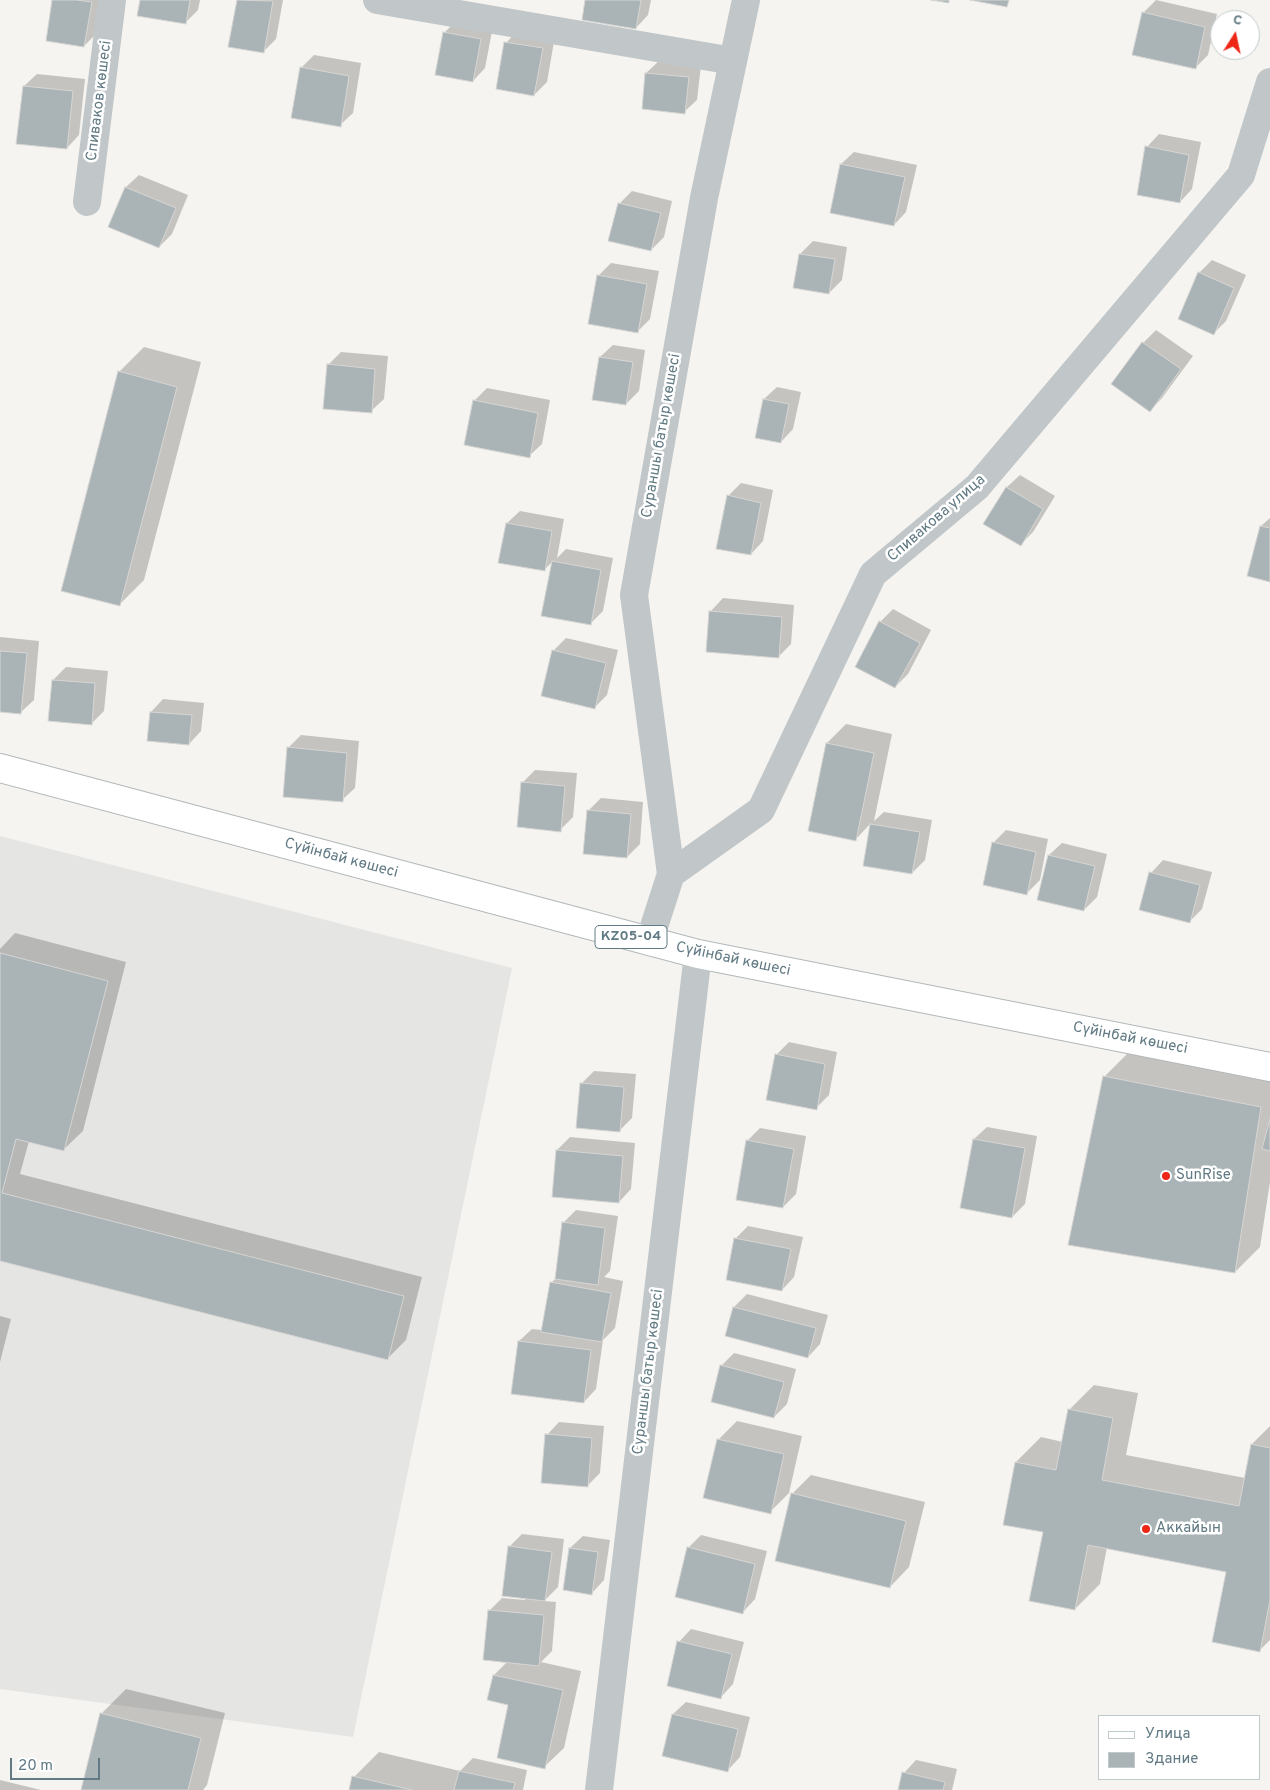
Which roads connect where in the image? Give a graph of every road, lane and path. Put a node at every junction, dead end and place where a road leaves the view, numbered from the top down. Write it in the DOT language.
graph roads {
  1 [pos="112,0"];
  2 [pos="377,0"];
  3 [pos="746,0"];
  4 [pos="733,60"];
  5 [pos="1270,82"];
  6 [pos="88,202"];
  7 [pos="0,768"];
  8 [pos="672,874"];
  9 [pos="649,942"];
  10 [pos="698,954"];
  11 [pos="1270,1067"];
  12 [pos="599,1790"];
  1 -- 6 [label="street, Спиваков көшесі"];
  2 -- 4 [label="street"];
  3 -- 4 [label="street, Сураншы батыр көшесі"];
  4 -- 8 [label="street, Сураншы батыр көшесі"];
  5 -- 8 [label="street, Спивакова улица"];
  7 -- 9 [label="main road, Сүйінбай көшесі / KZ05-04"];
  8 -- 9 [label="street"];
  9 -- 10 [label="main road, Сүйінбай көшесі / KZ05-04"];
  10 -- 11 [label="main road, Сүйінбай көшесі / KZ05-04"];
  10 -- 12 [label="street, Сураншы батыр көшесі"];
}
